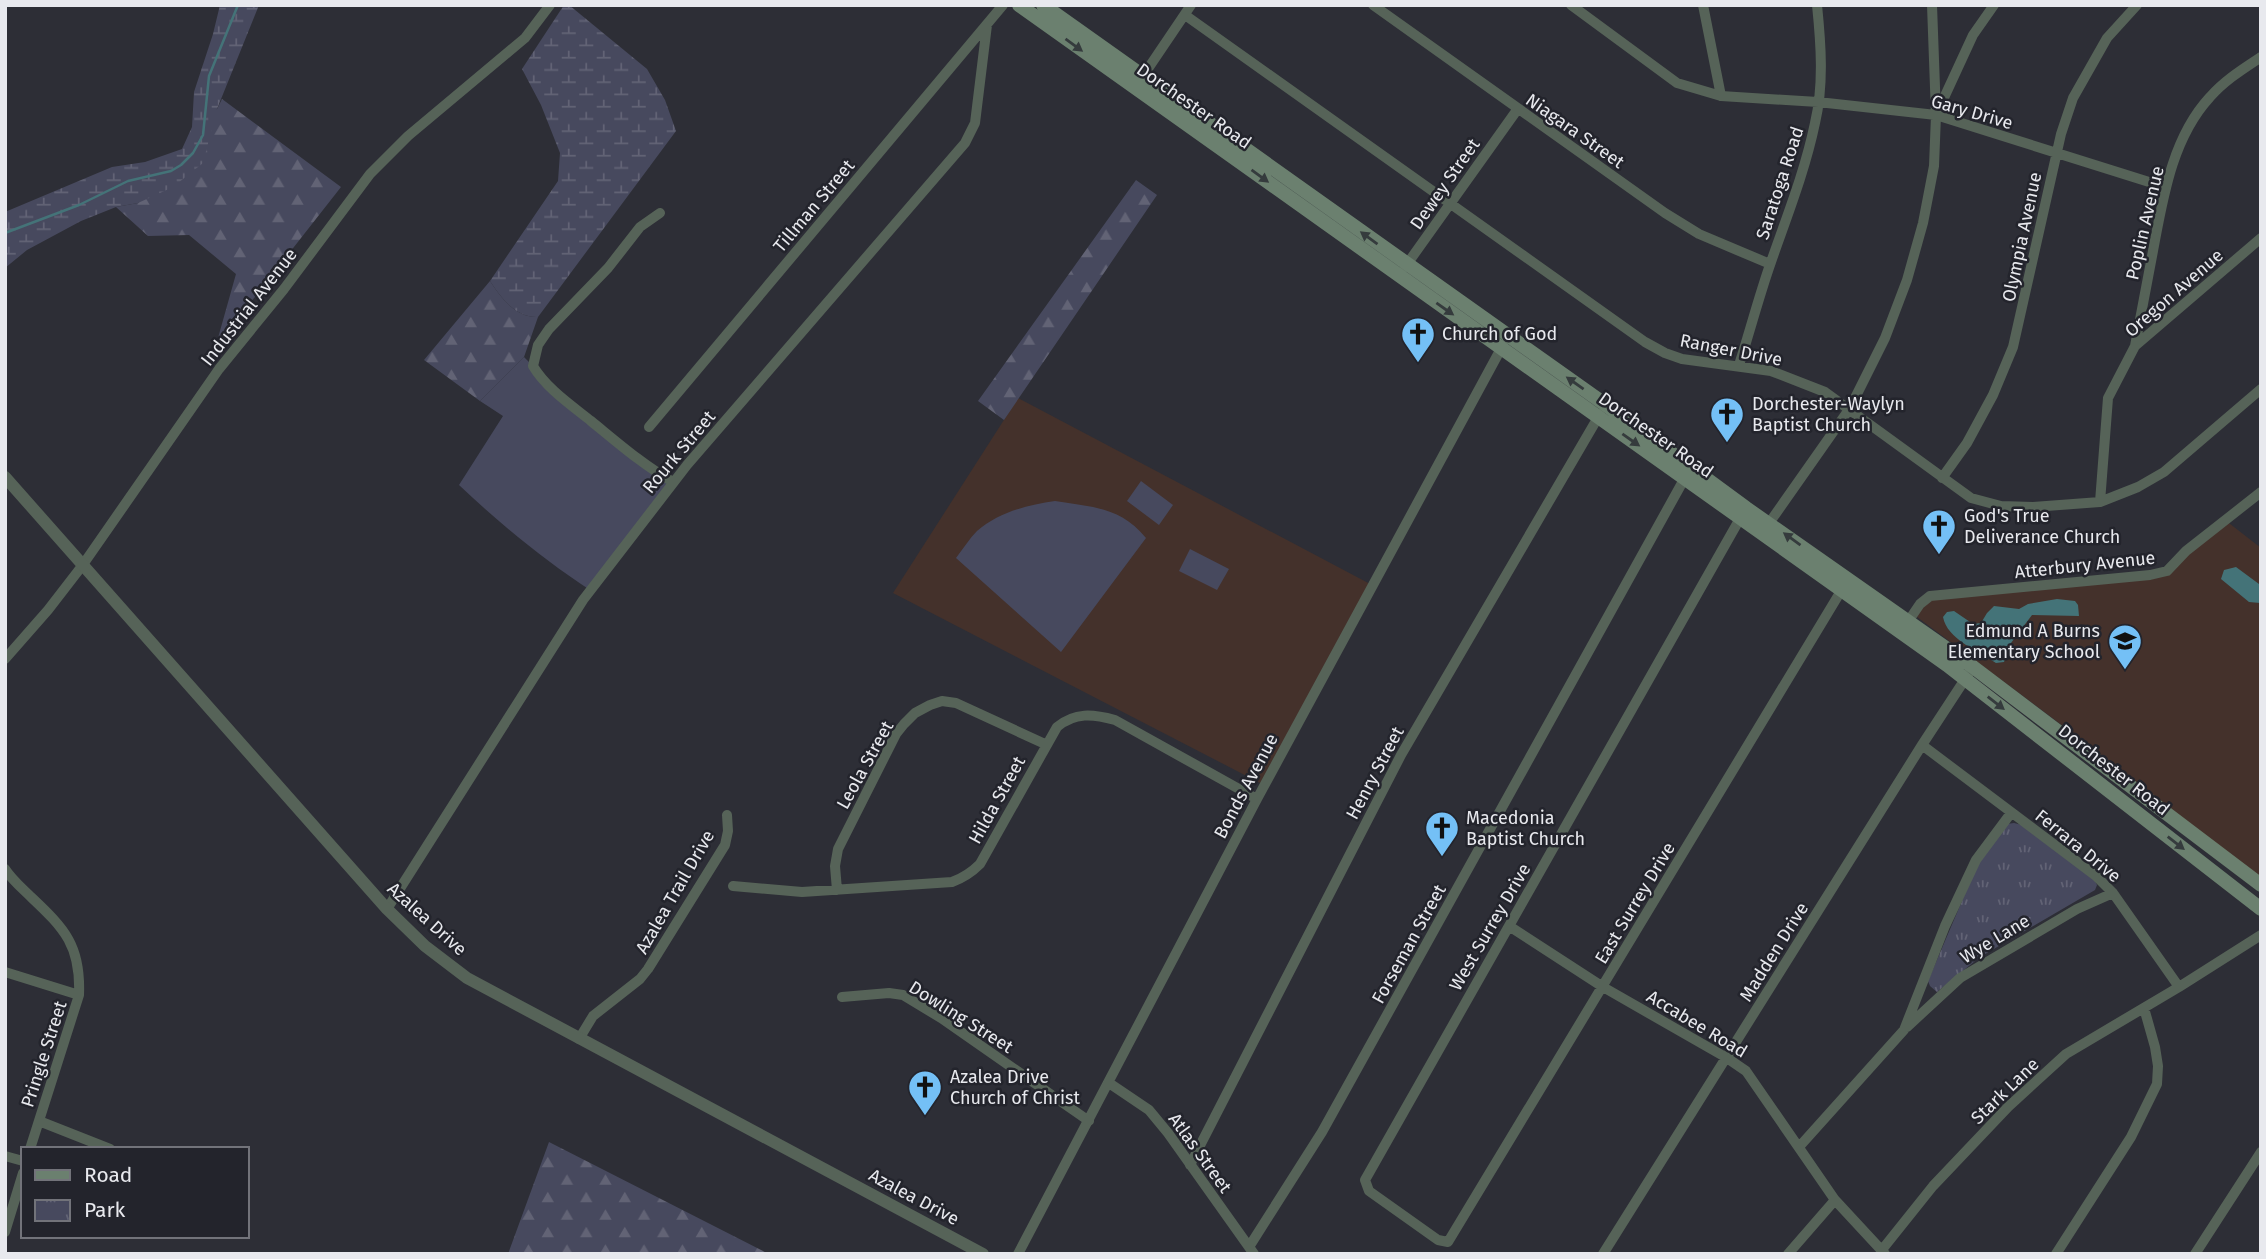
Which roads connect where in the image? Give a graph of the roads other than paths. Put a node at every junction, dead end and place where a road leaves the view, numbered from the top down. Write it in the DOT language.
graph roads {
  1 [pos="550,5"];
  2 [pos="1003,5"];
  3 [pos="1019,5"];
  4 [pos="1043,5"];
  5 [pos="1373,5"];
  6 [pos="1571,5"];
  7 [pos="1703,5"];
  8 [pos="1817,5"];
  9 [pos="1932,5"];
  10 [pos="1994,5"];
  11 [pos="2137,5"];
  12 [pos="1188,10"];
  13 [pos="987,25"];
  14 [pos="2261,57"];
  15 [pos="1143,75"];
  16 [pos="1135,89"];
  17 [pos="1721,96"];
  18 [pos="1818,102"];
  19 [pos="1517,110"];
  20 [pos="1937,115"];
  21 [pos="2056,153"];
  22 [pos="2165,187"];
  23 [pos="1451,203"];
  24 [pos="660,213"];
  25 [pos="2261,238"];
  26 [pos="1770,264"];
  27 [pos="1403,271"];
  28 [pos="1505,342"];
  29 [pos="2135,346"];
  30 [pos="1739,365"];
  31 [pos="2261,389"];
  32 [pos="1850,408"];
  33 [pos="1602,411"];
  34 [pos="649,427"];
  35 [pos="1688,473"];
  36 [pos="5,477"];
  37 [pos="1942,478"];
  38 [pos="673,482"];
  39 [pos="2261,492"];
  40 [pos="2100,502"];
  41 [pos="1743,513"];
  42 [pos="1766,529"];
  43 [pos="82,566"];
  44 [pos="1844,585"];
  45 [pos="1904,627"];
  46 [pos="5,659"];
  47 [pos="1969,673"];
  48 [pos="1045,744"];
  49 [pos="1922,745"];
  50 [pos="1257,799"];
  51 [pos="2011,813"];
  52 [pos="727,815"];
  53 [pos="5,869"];
  54 [pos="2261,885"];
  55 [pos="733,886"];
  56 [pos="837,890"];
  57 [pos="2113,893"];
  58 [pos="2261,908"];
  59 [pos="387,909"];
  60 [pos="1508,926"];
  61 [pos="2261,935"];
  62 [pos="5,972"];
  63 [pos="1603,987"];
  64 [pos="2179,987"];
  65 [pos="79,995"];
  66 [pos="842,997"];
  67 [pos="2144,1008"];
  68 [pos="1904,1030"];
  69 [pos="579,1039"];
  70 [pos="1727,1058"];
  71 [pos="1109,1083"];
  72 [pos="39,1121"];
  73 [pos="1089,1121"];
  74 [pos="31,1147"];
  75 [pos="105,1147"];
  76 [pos="1799,1147"];
  77 [pos="2261,1152"];
  78 [pos="1190,1165"];
  79 [pos="21,1180"];
  80 [pos="1835,1200"];
  81 [pos="5,1232"];
  82 [pos="1448,1242"];
  83 [pos="1251,1251"];
  84 [pos="1883,1252"];
  85 [pos="983,1254"];
  86 [pos="1018,1254"];
  87 [pos="1603,1254"];
  88 [pos="1788,1254"];
  89 [pos="2056,1254"];
  90 [pos="2195,1254"];
  1 -- 43 [label="street, Industrial Avenue"];
  2 -- 13 [label="street, Tillman Street"];
  3 -- 16 [label="main road, Dorchester Road, one-way"];
  4 -- 15 [label="main road, Dorchester Road"];
  5 -- 19 [label="street, Niagara Street"];
  6 -- 17 [label="street, Gary Drive"];
  7 -- 17 [label="street"];
  8 -- 18 [label="street, Saratoga Road"];
  9 -- 20 [label="street"];
  10 -- 20 [label="street"];
  11 -- 21 [label="street, Olympia Avenue"];
  12 -- 15 [label="street, Ranger Drive"];
  12 -- 23 [label="street, Ranger Drive"];
  13 -- 34 [label="street, Tillman Street"];
  13 -- 38 [label="street, Rourk Street"];
  14 -- 22 [label="street, Poplin Avenue"];
  15 -- 16 [label="street, Ranger Drive"];
  27 -- 15 [label="main road, Dorchester Road, one-way"];
  16 -- 27 [label="main road, Dorchester Road, one-way"];
  17 -- 18 [label="street, Gary Drive"];
  18 -- 20 [label="street, Gary Drive"];
  18 -- 26 [label="street, Saratoga Road"];
  19 -- 23 [label="street, Dewey Street"];
  19 -- 26 [label="street, Niagara Street"];
  20 -- 21 [label="street, Gary Drive"];
  20 -- 32 [label="street"];
  21 -- 22 [label="street, Gary Drive"];
  21 -- 37 [label="street, Olympia Avenue"];
  22 -- 29 [label="street, Poplin Avenue"];
  23 -- 27 [label="street, Dewey Street"];
  23 -- 30 [label="street, Ranger Drive"];
  24 -- 38 [label="street"];
  25 -- 29 [label="street, Oregon Avenue"];
  26 -- 30 [label="street, Saratoga Road"];
  27 -- 28 [label="main road, Dorchester Road"];
  28 -- 33 [label="main road, Dorchester Road"];
  28 -- 50 [label="street, Bonds Avenue"];
  29 -- 40 [label="street, Oregon Avenue"];
  30 -- 32 [label="street, Ranger Drive"];
  31 -- 40 [label="street, Ranger Drive"];
  32 -- 37 [label="street, Ranger Drive"];
  32 -- 42 [label="street"];
  33 -- 35 [label="main road, Dorchester Road"];
  33 -- 78 [label="street, Henry Street"];
  35 -- 41 [label="main road, Dorchester Road"];
  35 -- 83 [label="street, Forseman Street"];
  36 -- 43 [label="street, Azalea Drive"];
  37 -- 40 [label="street, Ranger Drive"];
  38 -- 59 [label="street, Rourk Street"];
  39 -- 45 [label="street, Atterbury Avenue"];
  41 -- 42 [label="main road, Dorchester Road"];
  41 -- 60 [label="street, West Surrey Drive"];
  42 -- 44 [label="main road, Dorchester Road"];
  43 -- 46 [label="street, Industrial Avenue"];
  43 -- 59 [label="street, Azalea Drive"];
  44 -- 45 [label="main road, Dorchester Road"];
  44 -- 63 [label="street, East Surrey Drive"];
  45 -- 47 [label="main road, Dorchester Road"];
  47 -- 49 [label="street, Madden Drive"];
  47 -- 54 [label="main road, Dorchester Road"];
  47 -- 58 [label="main road, Dorchester Road, one-way"];
  48 -- 50 [label="street, Hilda Street"];
  48 -- 56 [label="street, Hilda Street"];
  48 -- 56 [label="street, Leola Street"];
  49 -- 51 [label="street, Ferrara Drive"];
  49 -- 70 [label="street, Madden Drive"];
  50 -- 71 [label="street, Bonds Avenue"];
  51 -- 57 [label="street, Ferrara Drive"];
  51 -- 68 [label="street, Wye Lane"];
  52 -- 69 [label="street, Azalea Trail Drive"];
  53 -- 65 [label="street, Pringle Street"];
  55 -- 56 [label="street, Hilda Street"];
  57 -- 64 [label="street, Ferrara Drive"];
  57 -- 68 [label="street, Wye Lane"];
  59 -- 69 [label="street, Azalea Drive"];
  60 -- 63 [label="street, Accabee Road"];
  60 -- 82 [label="street, West Surrey Drive"];
  61 -- 64 [label="street"];
  62 -- 65 [label="street"];
  63 -- 70 [label="street, Accabee Road"];
  63 -- 82 [label="street, East Surrey Drive"];
  64 -- 67 [label="street, Stark Lane"];
  65 -- 72 [label="street, Pringle Street"];
  66 -- 73 [label="street, Dowling Street"];
  67 -- 84 [label="street, Stark Lane"];
  67 -- 89 [label="street"];
  68 -- 76 [label="street, Wye Lane"];
  69 -- 85 [label="street, Azalea Drive"];
  70 -- 76 [label="street, Accabee Road"];
  70 -- 87 [label="street, Madden Drive"];
  71 -- 73 [label="street, Bonds Avenue"];
  71 -- 78 [label="street, Atlas Street"];
  72 -- 74 [label="street, Pringle Street"];
  72 -- 75 [label="street"];
  73 -- 86 [label="street, Bonds Avenue"];
  76 -- 80 [label="street, Accabee Road"];
  77 -- 90 [label="street"];
  78 -- 83 [label="street, Atlas Street"];
  79 -- 81 [label="street"];
  80 -- 84 [label="street, Accabee Road"];
  80 -- 88 [label="street"];
}
